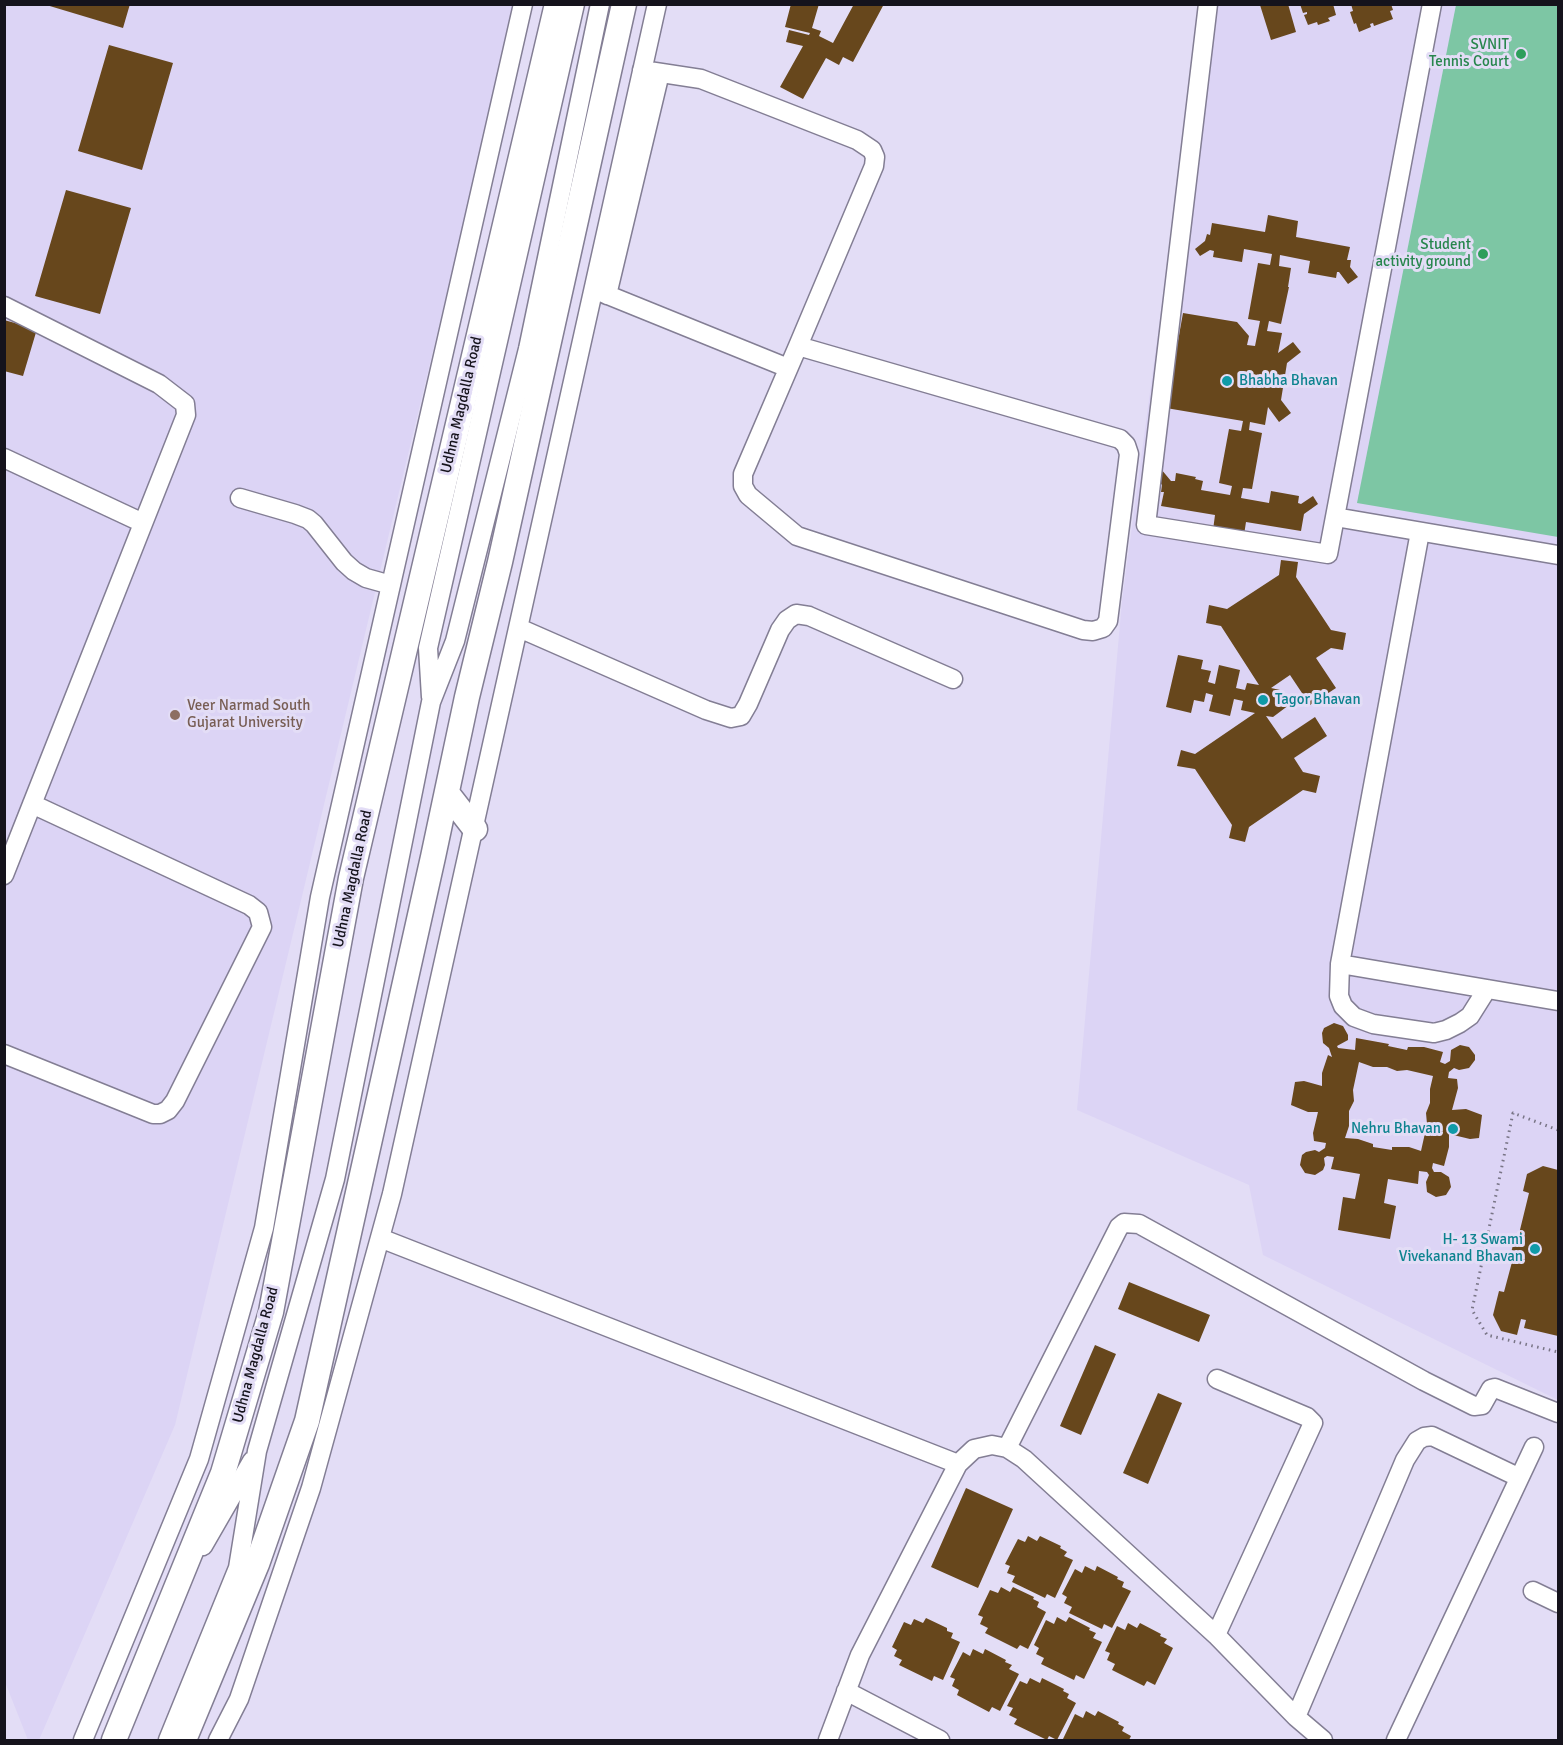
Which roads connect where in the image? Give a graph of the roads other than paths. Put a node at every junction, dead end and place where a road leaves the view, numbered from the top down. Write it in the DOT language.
graph roads {
  1 [pos="523,4"];
  2 [pos="557,4"];
  3 [pos="574,4"];
  4 [pos="600,4"];
  5 [pos="624,4"];
  6 [pos="657,4"];
  7 [pos="1208,4"];
  8 [pos="1432,4"];
  9 [pos="651,72"];
  10 [pos="601,292"];
  11 [pos="4,306"];
  12 [pos="798,346"];
  13 [pos="788,368"];
  14 [pos="4,458"];
  15 [pos="240,498"];
  16 [pos="1335,517"];
  17 [pos="143,523"];
  18 [pos="1420,532"];
  19 [pos="1558,555"];
  20 [pos="391,585"];
  21 [pos="519,628"];
  22 [pos="953,680"];
  23 [pos="431,702"];
  24 [pos="447,793"];
  25 [pos="32,804"];
  26 [pos="475,829"];
  27 [pos="4,875"];
  28 [pos="1340,964"];
  29 [pos="1487,989"];
  30 [pos="1558,1001"];
  31 [pos="4,1054"];
  32 [pos="380,1238"];
  33 [pos="1217,1379"];
  34 [pos="1558,1413"];
  35 [pos="1534,1447"];
  36 [pos="1007,1448"];
  37 [pos="257,1451"];
  38 [pos="958,1464"];
  39 [pos="1518,1477"];
  40 [pos="1533,1591"];
  41 [pos="1558,1603"];
  42 [pos="1216,1635"];
  43 [pos="846,1691"];
  44 [pos="1296,1717"];
  45 [pos="83,1740"];
  46 [pos="114,1740"];
  47 [pos="123,1740"];
  48 [pos="168,1740"];
  49 [pos="184,1740"];
  50 [pos="218,1740"];
  51 [pos="828,1740"];
  52 [pos="940,1740"];
  53 [pos="1323,1740"];
  54 [pos="1396,1740"];
  1 -- 20 [label="street"];
  2 -- 46 [label="main road, Udhna Magdalla Road"];
  3 -- 23 [label="street"];
  4 -- 23 [label="street"];
  5 -- 24 [label="main road"];
  6 -- 9 [label="street"];
  7 -- 16 [label="street"];
  8 -- 16 [label="street"];
  9 -- 10 [label="street"];
  9 -- 12 [label="street"];
  10 -- 13 [label="street"];
  10 -- 21 [label="street"];
  11 -- 17 [label="street"];
  12 -- 13 [label="street"];
  12 -- 13 [label="street"];
  14 -- 17 [label="street"];
  15 -- 20 [label="street"];
  16 -- 18 [label="street"];
  17 -- 25 [label="street"];
  18 -- 19 [label="street"];
  18 -- 28 [label="street"];
  20 -- 45 [label="street"];
  21 -- 22 [label="street"];
  21 -- 26 [label="street"];
  23 -- 37 [label="street"];
  24 -- 26 [label="main road"];
  24 -- 49 [label="main road"];
  25 -- 27 [label="street"];
  25 -- 31 [label="street"];
  26 -- 32 [label="street"];
  28 -- 29 [label="street"];
  28 -- 29 [label="street"];
  29 -- 30 [label="street"];
  32 -- 38 [label="street"];
  32 -- 50 [label="street"];
  33 -- 42 [label="street"];
  34 -- 36 [label="street"];
  35 -- 39 [label="street"];
  36 -- 38 [label="street"];
  36 -- 42 [label="street"];
  37 -- 47 [label="street"];
  37 -- 48 [label="street"];
  38 -- 43 [label="street"];
  39 -- 44 [label="street"];
  39 -- 54 [label="street"];
  40 -- 41 [label="street"];
  42 -- 44 [label="street"];
  43 -- 51 [label="street"];
  43 -- 52 [label="street"];
  44 -- 53 [label="street"];
}
